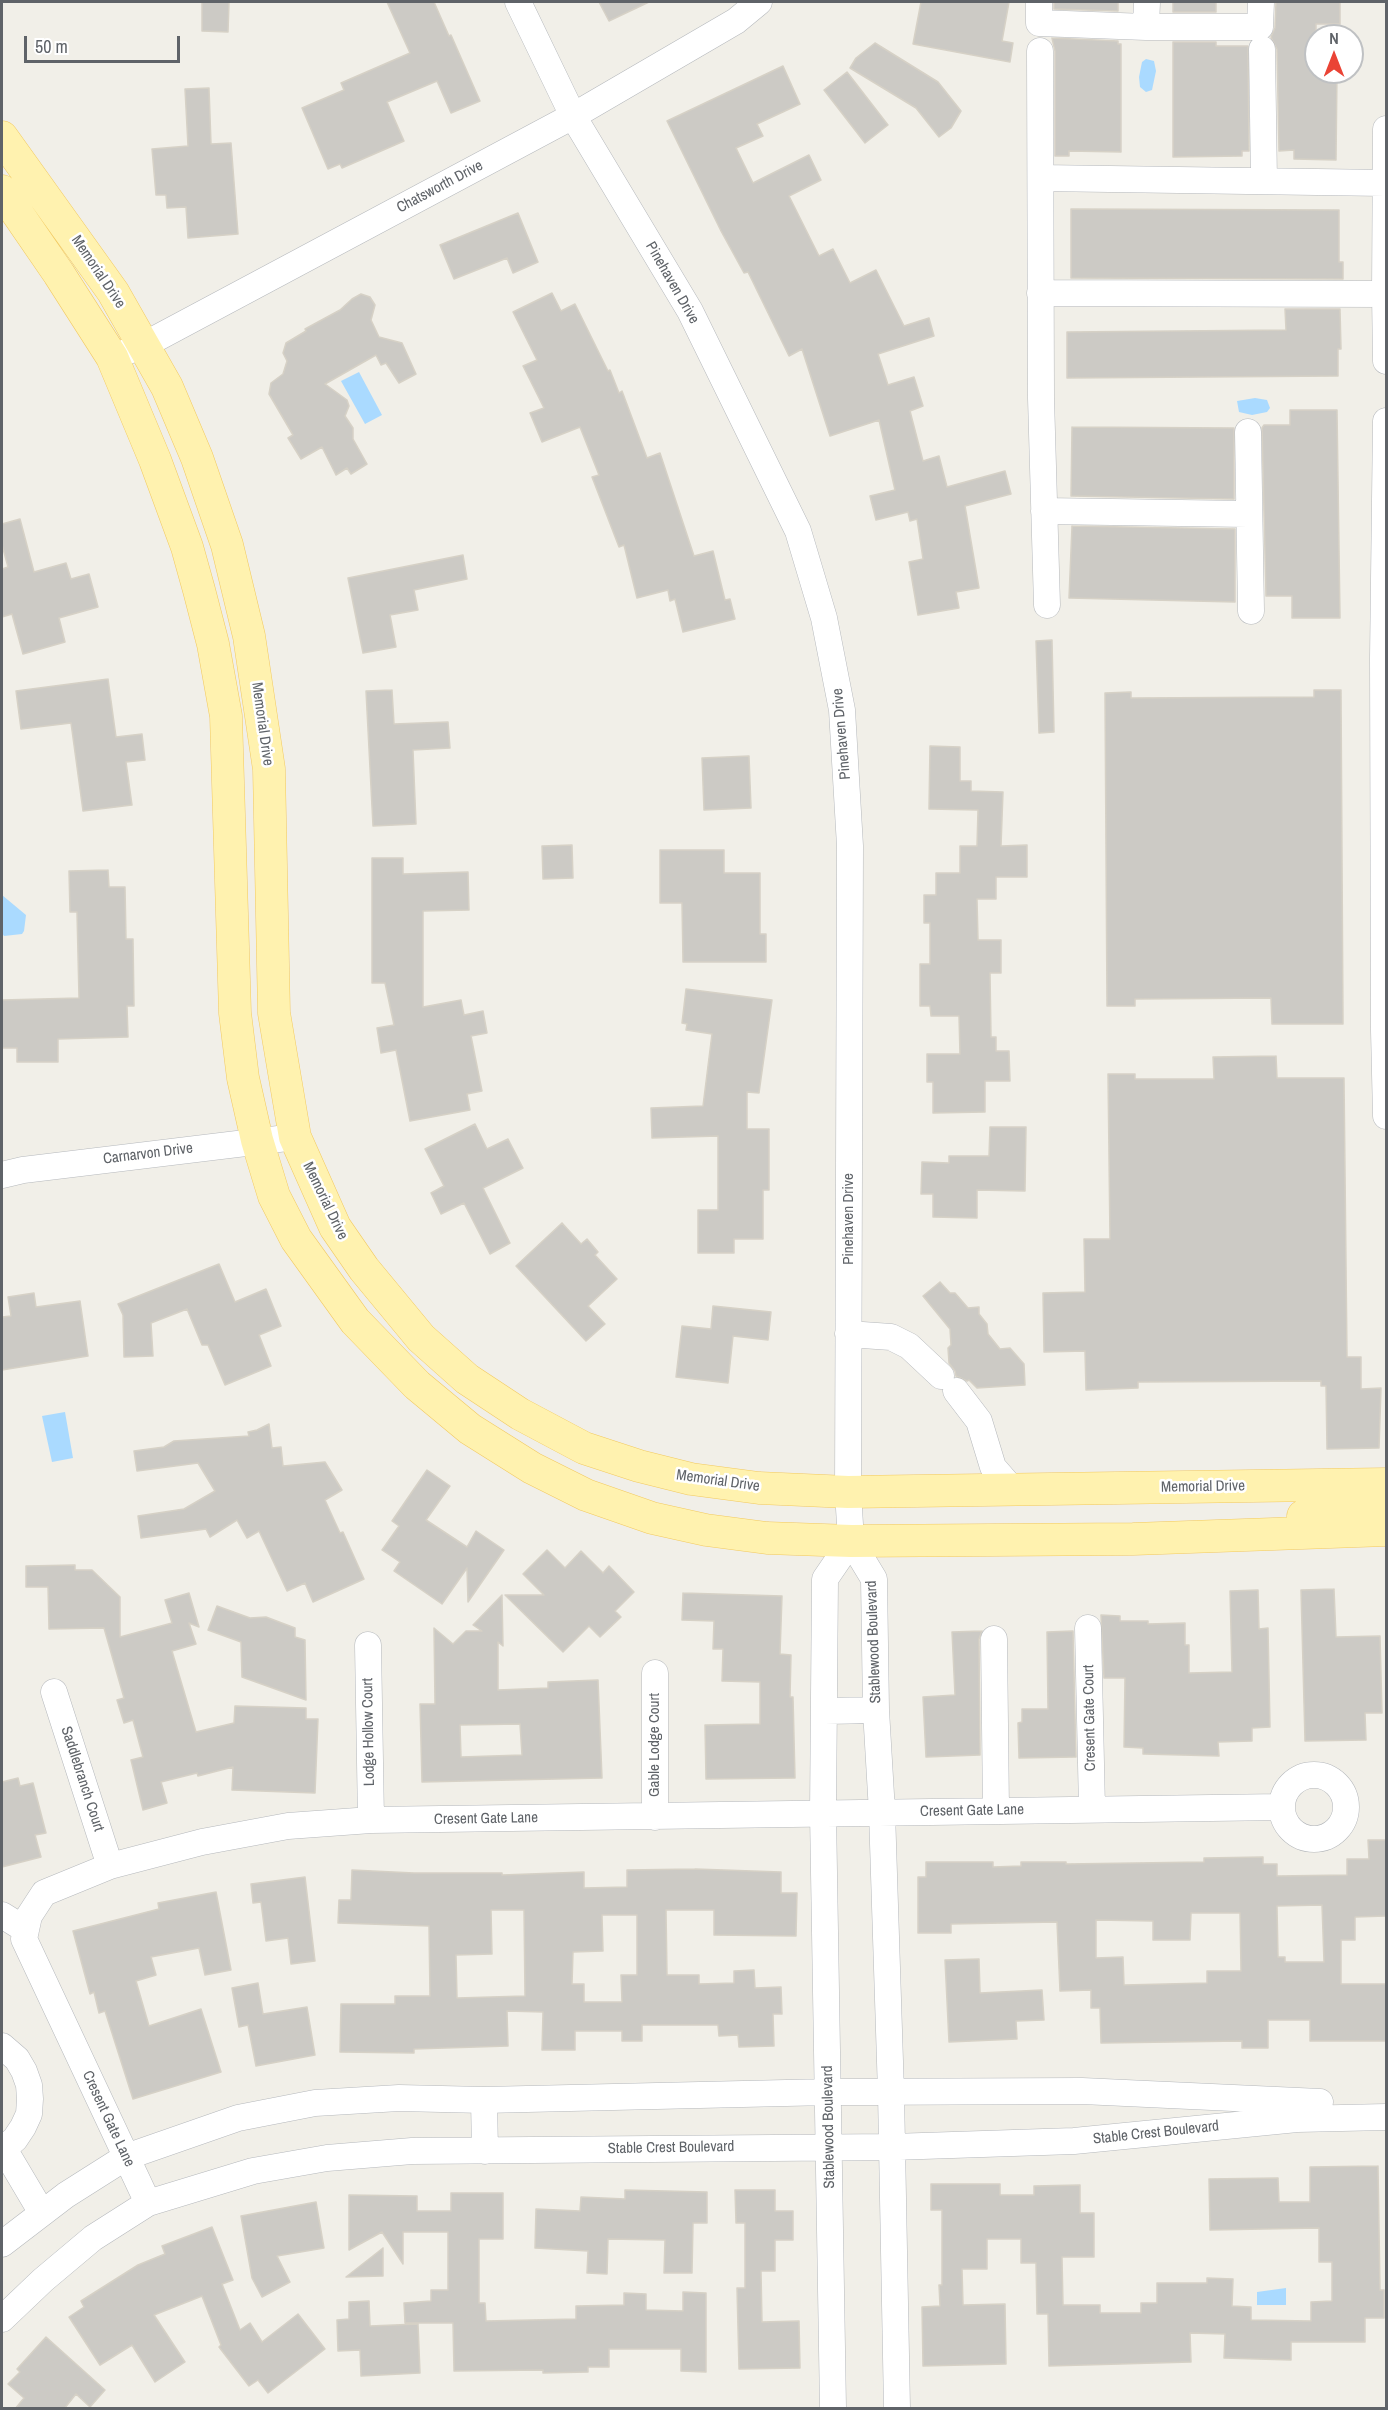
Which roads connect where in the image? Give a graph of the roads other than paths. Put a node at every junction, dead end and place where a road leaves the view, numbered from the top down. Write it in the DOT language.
graph roads {
  1 [pos="518,2"];
  2 [pos="759,2"];
  3 [pos="1039,2"];
  4 [pos="1261,2"];
  5 [pos="1146,14"];
  6 [pos="1262,49"];
  7 [pos="1040,51"];
  8 [pos="573,116"];
  9 [pos="1386,129"];
  10 [pos="2,137"];
  11 [pos="1041,178"];
  12 [pos="1264,181"];
  13 [pos="1385,183"];
  14 [pos="2,191"];
  15 [pos="1040,293"];
  16 [pos="1385,294"];
  17 [pos="144,345"];
  18 [pos="112,357"];
  19 [pos="1386,361"];
  20 [pos="1386,421"];
  21 [pos="1248,432"];
  22 [pos="1044,511"];
  23 [pos="1248,514"];
  24 [pos="1385,538"];
  25 [pos="1047,605"];
  26 [pos="1251,611"];
  27 [pos="249,636"];
  28 [pos="213,644"];
  29 [pos="1385,1048"];
  30 [pos="1386,1116"];
  31 [pos="295,1137"];
  32 [pos="257,1140"];
  33 [pos="2,1175"];
  34 [pos="848,1334"];
  35 [pos="1386,1484"];
  36 [pos="1013,1490"];
  37 [pos="848,1492"];
  38 [pos="1386,1502"];
  39 [pos="1386,1530"];
  40 [pos="1196,1535"];
  41 [pos="851,1541"];
  42 [pos="1088,1628"];
  43 [pos="994,1640"];
  44 [pos="368,1645"];
  45 [pos="655,1673"];
  46 [pos="54,1692"];
  47 [pos="876,1710"];
  48 [pos="825,1711"];
  49 [pos="1281,1807"];
  50 [pos="1092,1809"];
  51 [pos="996,1810"];
  52 [pos="882,1812"];
  53 [pos="823,1813"];
  54 [pos="655,1817"];
  55 [pos="371,1820"];
  56 [pos="110,1866"];
  57 [pos="2,1915"];
  58 [pos="26,1930"];
  59 [pos="2,2046"];
  60 [pos="829,2092"];
  61 [pos="891,2092"];
  62 [pos="484,2100"];
  63 [pos="1386,2101"];
  64 [pos="1386,2117"];
  65 [pos="829,2146"];
  66 [pos="892,2147"];
  67 [pos="3,2149"];
  68 [pos="485,2151"];
  69 [pos="126,2157"];
  70 [pos="148,2203"];
  71 [pos="42,2213"];
  72 [pos="2,2244"];
  73 [pos="2,2319"];
  74 [pos="833,2409"];
  75 [pos="897,2409"];
  1 -- 8 [label="street, Pinehaven Drive"];
  2 -- 8 [label="street, Chatsworth Drive"];
  3 -- 5 [label="street"];
  4 -- 5 [label="street"];
  6 -- 12 [label="street"];
  7 -- 11 [label="street"];
  8 -- 17 [label="street, Chatsworth Drive"];
  8 -- 34 [label="street, Pinehaven Drive"];
  9 -- 13 [label="street"];
  10 -- 17 [label="main road, Memorial Drive"];
  11 -- 12 [label="street"];
  11 -- 15 [label="street"];
  12 -- 13 [label="street"];
  13 -- 16 [label="street"];
  14 -- 18 [label="main road"];
  15 -- 16 [label="street"];
  15 -- 22 [label="street"];
  16 -- 19 [label="street"];
  17 -- 18 [label="street, Chatsworth Drive"];
  17 -- 27 [label="main road, Memorial Drive"];
  18 -- 28 [label="main road"];
  20 -- 24 [label="street"];
  21 -- 23 [label="street"];
  22 -- 23 [label="street"];
  22 -- 25 [label="street"];
  23 -- 26 [label="street"];
  24 -- 29 [label="street"];
  27 -- 28 [label="main road"];
  27 -- 31 [label="main road, Memorial Drive"];
  28 -- 32 [label="main road"];
  29 -- 30 [label="street"];
  31 -- 32 [label="street, Carnarvon Drive"];
  31 -- 37 [label="main road, Memorial Drive"];
  32 -- 33 [label="street, Carnarvon Drive"];
  32 -- 41 [label="main road"];
  34 -- 36 [label="street"];
  34 -- 37 [label="street, Pinehaven Drive"];
  35 -- 36 [label="main road, Memorial Drive"];
  36 -- 37 [label="main road, Memorial Drive"];
  37 -- 41 [label="street, Pinehaven Drive"];
  38 -- 40 [label="main road"];
  39 -- 40 [label="main road"];
  40 -- 41 [label="main road"];
  41 -- 47 [label="street, Stablewood Boulevard"];
  41 -- 48 [label="street, Stablewood Boulevard"];
  42 -- 50 [label="street, Cresent Gate Court"];
  43 -- 51 [label="street"];
  44 -- 55 [label="street, Lodge Hollow Court"];
  45 -- 54 [label="street, Gable Lodge Court"];
  46 -- 56 [label="street, Saddlebranch Court"];
  47 -- 48 [label="street"];
  47 -- 52 [label="street, Stablewood Boulevard"];
  48 -- 53 [label="street, Stablewood Boulevard"];
  49 -- 50 [label="street, Cresent Gate Lane"];
  50 -- 51 [label="street, Cresent Gate Lane"];
  51 -- 52 [label="street, Cresent Gate Lane"];
  52 -- 53 [label="street, Cresent Gate Lane"];
  52 -- 61 [label="street, Stablewood Boulevard"];
  53 -- 54 [label="street, Cresent Gate Lane"];
  53 -- 60 [label="street, Stablewood Boulevard"];
  54 -- 55 [label="street, Cresent Gate Lane"];
  55 -- 56 [label="street, Cresent Gate Lane"];
  56 -- 58 [label="street, Cresent Gate Lane"];
  57 -- 58 [label="street"];
  58 -- 69 [label="street, Cresent Gate Lane"];
  59 -- 67 [label="street"];
  60 -- 61 [label="street, Stable Crest Boulevard"];
  60 -- 62 [label="street, Stable Crest Boulevard"];
  60 -- 65 [label="street, Stablewood Boulevard"];
  61 -- 63 [label="street, Stable Crest Boulevard"];
  61 -- 66 [label="street, Stablewood Boulevard"];
  62 -- 68 [label="street"];
  62 -- 69 [label="street, Stable Crest Boulevard"];
  64 -- 66 [label="street, Stable Crest Boulevard"];
  65 -- 66 [label="street, Stable Crest Boulevard"];
  65 -- 68 [label="street, Stable Crest Boulevard"];
  65 -- 74 [label="street, Stablewood Boulevard"];
  66 -- 75 [label="street, Stablewood Boulevard"];
  67 -- 71 [label="street"];
  68 -- 70 [label="street, Stable Crest Boulevard"];
  69 -- 70 [label="street, Cresent Gate Lane"];
  69 -- 71 [label="street, Stable Crest Boulevard"];
  70 -- 73 [label="street, Stable Crest Boulevard"];
  71 -- 72 [label="street, Stable Crest Boulevard"];
}
